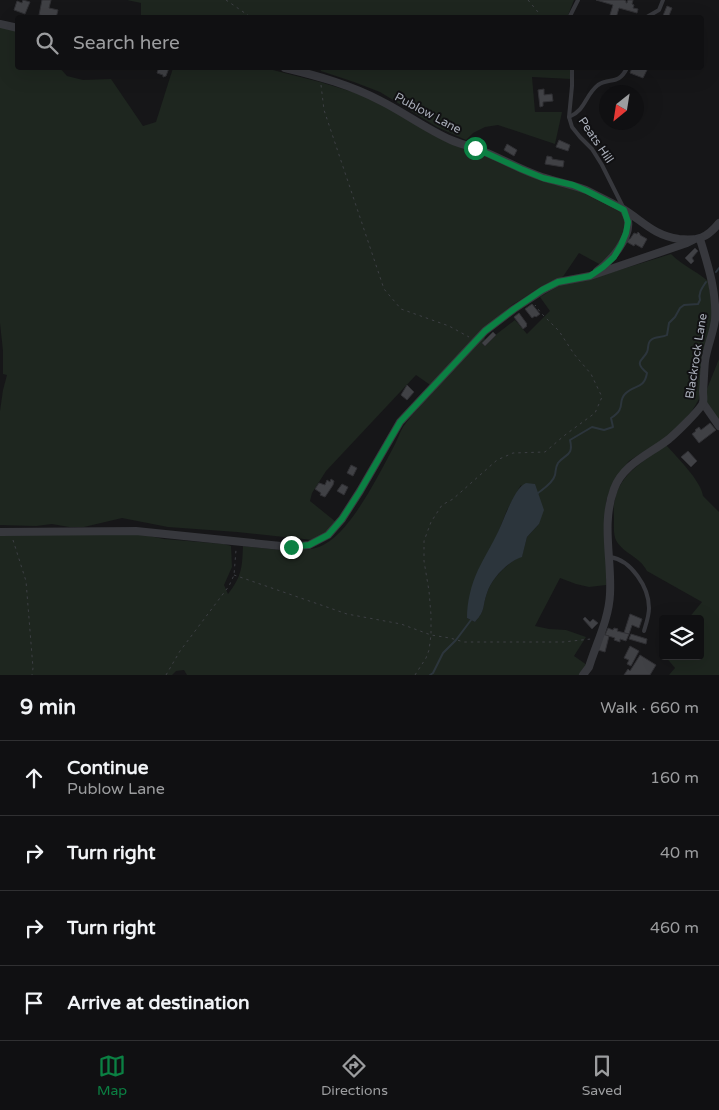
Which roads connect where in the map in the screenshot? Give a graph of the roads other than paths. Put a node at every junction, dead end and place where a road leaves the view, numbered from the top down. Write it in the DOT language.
graph roads {
  1 [pos="578,0"];
  2 [pos="663,0"];
  3 [pos="570,15"];
  4 [pos="650,15"];
  5 [pos="0,24"];
  6 [pos="15,27"];
  7 [pos="293,70"];
  8 [pos="572,70"];
  9 [pos="626,70"];
  10 [pos="569,117"];
  11 [pos="624,210"];
  12 [pos="719,223"];
  13 [pos="697,239"];
  14 [pos="590,276"];
  15 [pos="703,403"];
  16 [pos="719,426"];
  17 [pos="0,531"];
  18 [pos="610,557"];
  19 [pos="644,631"];
  20 [pos="583,675"];
  1 -- 3 [label="lane"];
  2 -- 4 [label="lane"];
  5 -- 6 [label="street"];
  7 -- 11 [label="street, Publow Lane"];
  8 -- 10 [label="lane, Peats Hill"];
  9 -- 10 [label="lane"];
  10 -- 11 [label="lane, Peats Hill"];
  11 -- 13 [label="street, Publow Lane"];
  11 -- 14 [label="street"];
  12 -- 13 [label="street"];
  13 -- 14 [label="street"];
  13 -- 15 [label="street, Blackrock Lane"];
  14 -- 17 [label="street"];
  15 -- 16 [label="street"];
  15 -- 18 [label="street, Blackrock Lane"];
  18 -- 19 [label="lane"];
  18 -- 20 [label="street, Blackrock Lane"];
}
